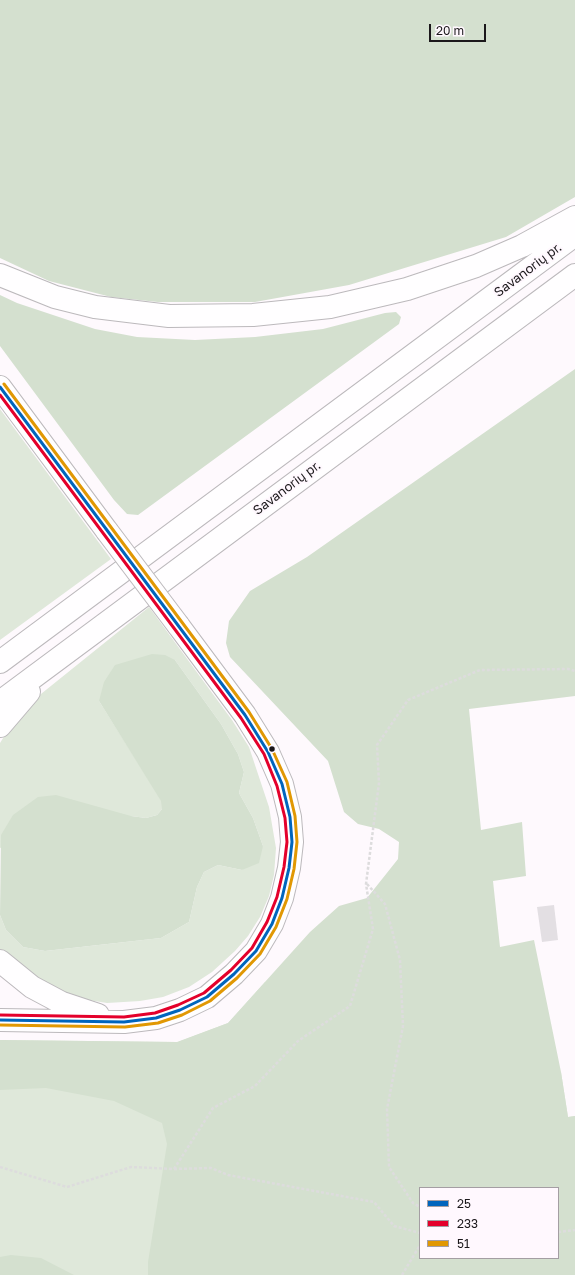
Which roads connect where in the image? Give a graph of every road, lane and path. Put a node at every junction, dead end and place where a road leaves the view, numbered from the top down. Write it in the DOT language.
graph roads {
  1 [pos="575,217"];
  2 [pos="575,235"];
  3 [pos="575,274"];
  4 [pos="0,275"];
  5 [pos="0,387"];
  6 [pos="0,662"];
  7 [pos="52,663"];
  8 [pos="575,671"];
  9 [pos="0,702"];
  10 [pos="0,726"];
  11 [pos="366,884"];
  12 [pos="0,961"];
  13 [pos="0,1020"];
  14 [pos="124,1022"];
  15 [pos="0,1167"];
  16 [pos="174,1169"];
  17 [pos="419,1206"];
  18 [pos="575,1230"];
  19 [pos="559,1232"];
  20 [pos="419,1233"];
  21 [pos="419,1247"];
  22 [pos="402,1275"];
  1 -- 4 [label="highway"];
  2 -- 6 [label="highway, Savanorių pr."];
  3 -- 7 [label="highway, Savanorių pr."];
  5 -- 14 [label="highway, bridge"];
  7 -- 9 [label="highway, Savanorių pr."];
  7 -- 10 [label="highway"];
  8 -- 11 [label="path"];
  11 -- 16 [label="path"];
  11 -- 17 [label="path"];
  12 -- 14 [label="highway"];
  13 -- 14 [label="highway"];
  15 -- 16 [label="path"];
  16 -- 20 [label="path"];
  18 -- 19 [label="path"];
  21 -- 22 [label="path"];
}
